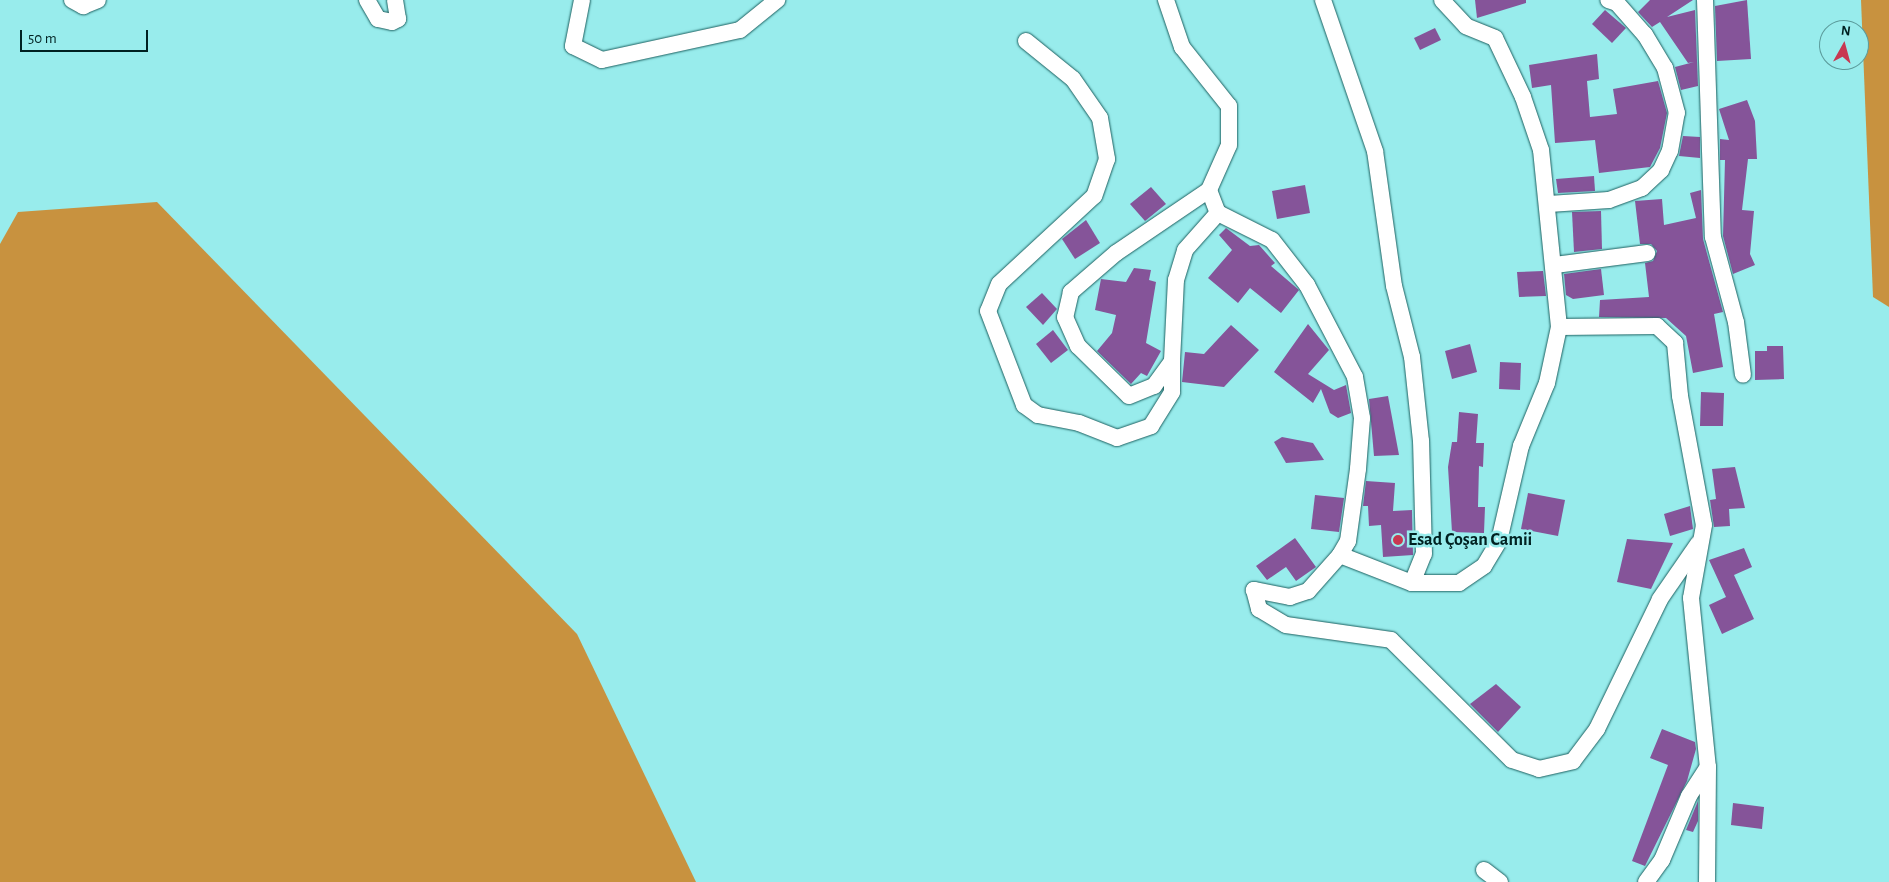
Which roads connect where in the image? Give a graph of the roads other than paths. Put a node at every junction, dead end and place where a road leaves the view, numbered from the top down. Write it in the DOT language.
graph roads {
  1 [pos="72,0"];
  2 [pos="98,0"];
  3 [pos="367,0"];
  4 [pos="394,0"];
  5 [pos="582,0"];
  6 [pos="777,0"];
  7 [pos="1166,0"];
  8 [pos="1323,0"];
  9 [pos="1442,0"];
  10 [pos="1608,0"];
  11 [pos="1705,0"];
  12 [pos="1026,41"];
  13 [pos="1209,190"];
  14 [pos="1550,204"];
  15 [pos="1218,213"];
  16 [pos="1647,253"];
  17 [pos="1555,265"];
  18 [pos="1559,326"];
  19 [pos="1172,361"];
  20 [pos="1743,375"];
  21 [pos="1698,544"];
  22 [pos="1340,555"];
  23 [pos="1412,583"];
  24 [pos="1708,767"];
  25 [pos="1484,870"];
  26 [pos="1500,882"];
  27 [pos="1646,882"];
  28 [pos="1707,882"];
  1 -- 2 [label="street"];
  3 -- 4 [label="street"];
  5 -- 6 [label="street"];
  7 -- 13 [label="street"];
  8 -- 23 [label="street"];
  9 -- 14 [label="street"];
  10 -- 14 [label="street"];
  11 -- 20 [label="street"];
  12 -- 19 [label="street"];
  13 -- 15 [label="street"];
  13 -- 19 [label="street"];
  14 -- 17 [label="street"];
  15 -- 19 [label="street"];
  15 -- 22 [label="street"];
  16 -- 17 [label="street"];
  17 -- 18 [label="street"];
  18 -- 21 [label="street"];
  18 -- 23 [label="street"];
  21 -- 22 [label="street"];
  21 -- 24 [label="street"];
  22 -- 23 [label="street"];
  24 -- 27 [label="street"];
  24 -- 28 [label="street"];
  25 -- 26 [label="street"];
}
